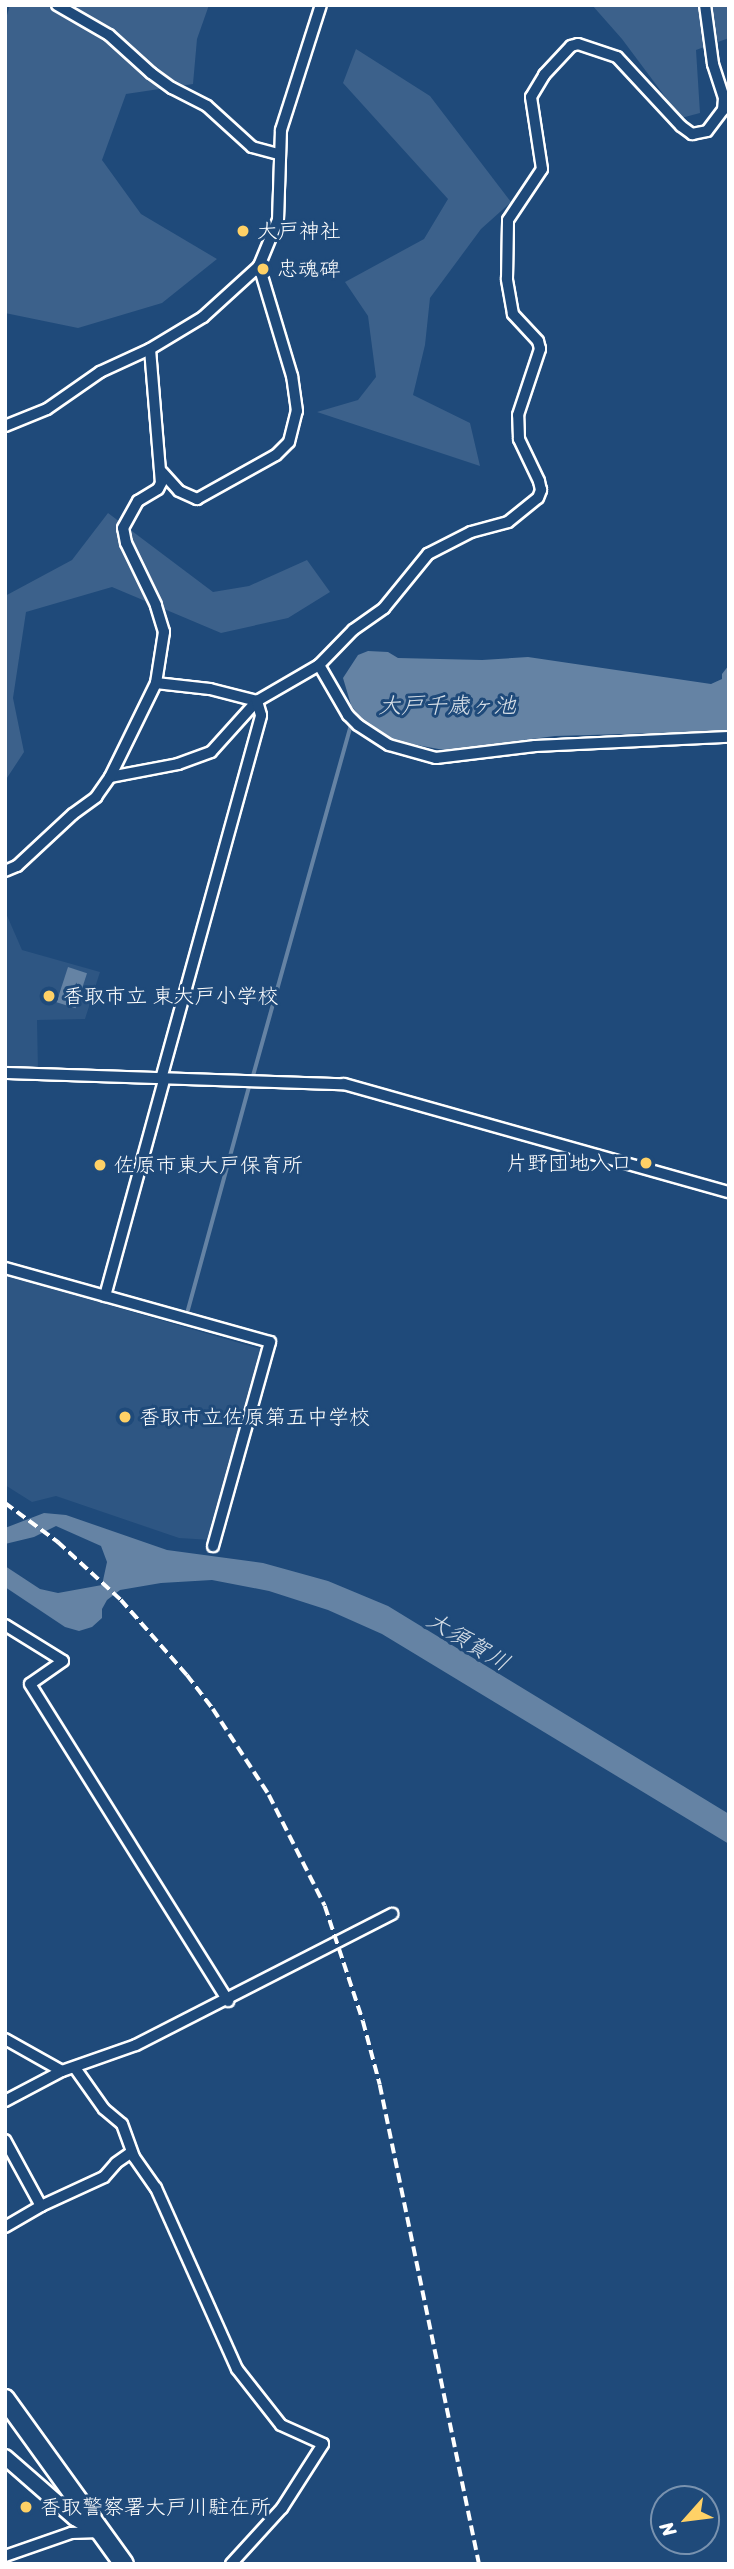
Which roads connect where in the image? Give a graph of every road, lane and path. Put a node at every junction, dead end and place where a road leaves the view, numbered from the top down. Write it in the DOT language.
graph roads {
  1 [pos="57,5"];
  2 [pos="321,5"];
  3 [pos="705,5"];
  4 [pos="279,154"];
  5 [pos="259,266"];
  6 [pos="150,349"];
  7 [pos="5,426"];
  8 [pos="162,472"];
  9 [pos="318,665"];
  10 [pos="156,683"];
  11 [pos="257,701"];
  12 [pos="729,737"];
  13 [pos="110,778"];
  14 [pos="5,871"];
  15 [pos="5,1073"];
  16 [pos="162,1080"];
  17 [pos="729,1192"];
  18 [pos="5,1268"];
  19 [pos="105,1296"];
  20 [pos="213,1546"];
  21 [pos="5,1625"];
  22 [pos="393,1914"];
  23 [pos="228,2001"];
  24 [pos="5,2039"];
  25 [pos="75,2068"];
  26 [pos="62,2071"];
  27 [pos="5,2101"];
  28 [pos="5,2140"];
  29 [pos="132,2152"];
  30 [pos="41,2206"];
  31 [pos="5,2227"];
  32 [pos="5,2399"];
  33 [pos="5,2457"];
  34 [pos="99,2532"];
  35 [pos="5,2556"];
  36 [pos="124,2564"];
  37 [pos="231,2564"];
  1 -- 4 [label="street"];
  2 -- 4 [label="street"];
  3 -- 9 [label="street"];
  4 -- 5 [label="street"];
  5 -- 6 [label="street"];
  5 -- 8 [label="street"];
  6 -- 7 [label="street"];
  6 -- 8 [label="street"];
  8 -- 10 [label="street"];
  9 -- 11 [label="street"];
  9 -- 12 [label="street"];
  10 -- 11 [label="street"];
  10 -- 13 [label="street"];
  11 -- 13 [label="street"];
  11 -- 16 [label="street"];
  13 -- 14 [label="street"];
  15 -- 16 [label="street"];
  16 -- 17 [label="street"];
  16 -- 19 [label="street"];
  18 -- 19 [label="street"];
  19 -- 20 [label="street"];
  21 -- 23 [label="street"];
  22 -- 23 [label="street"];
  23 -- 25 [label="street"];
  24 -- 26 [label="street"];
  25 -- 26 [label="street"];
  25 -- 29 [label="street"];
  26 -- 27 [label="street"];
  28 -- 30 [label="street"];
  29 -- 30 [label="street"];
  29 -- 37 [label="street"];
  30 -- 31 [label="street"];
  32 -- 34 [label="highway"];
  33 -- 34 [label="street"];
  34 -- 35 [label="street"];
  34 -- 36 [label="highway"];
}
